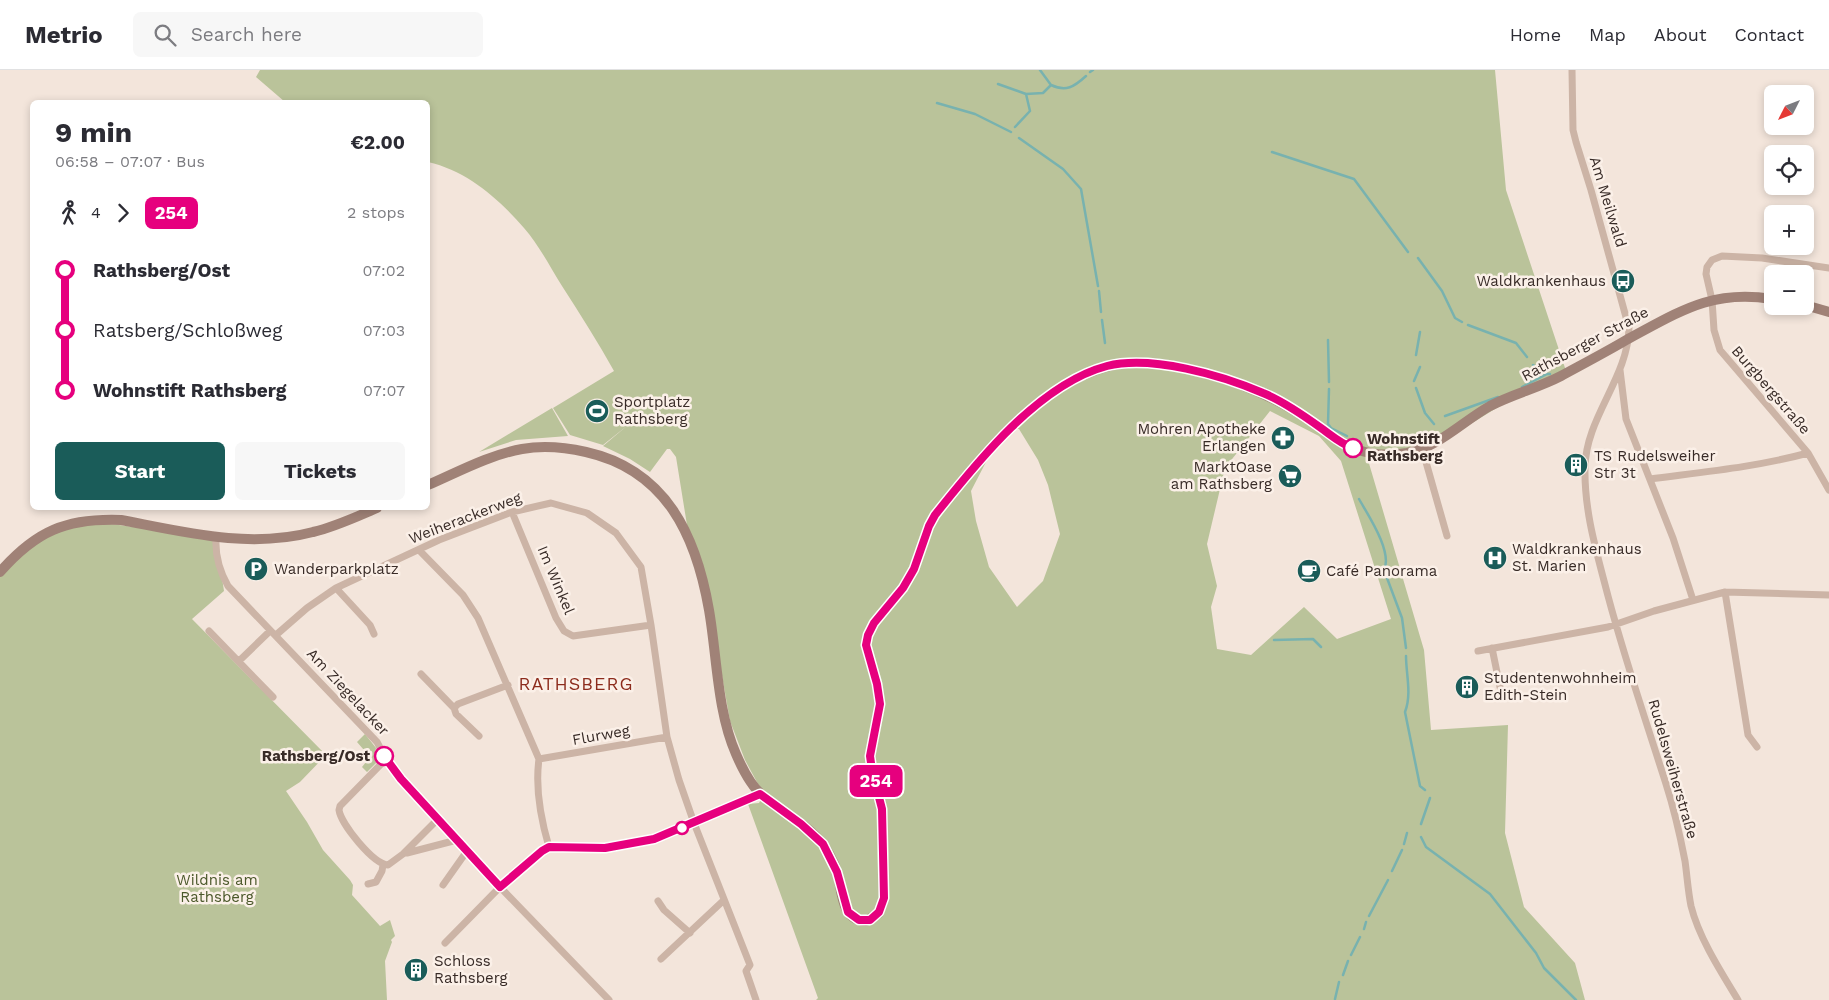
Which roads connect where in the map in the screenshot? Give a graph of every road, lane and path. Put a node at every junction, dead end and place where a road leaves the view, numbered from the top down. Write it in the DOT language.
graph roads {
  1 [pos="1572,70"];
  2 [pos="1829,268"];
  3 [pos="1764,297"];
  4 [pos="1712,300"];
  5 [pos="1814,308"];
  6 [pos="1829,312"];
  7 [pos="1629,339"];
  8 [pos="1620,370"];
  9 [pos="1422,448"];
  10 [pos="1808,453"];
  11 [pos="1650,479"];
  12 [pos="430,485"];
  13 [pos="1829,490"];
  14 [pos="372,510"];
  15 [pos="512,512"];
  16 [pos="1447,536"];
  17 [pos="216,538"];
  18 [pos="419,550"];
  19 [pos="0,572"];
  20 [pos="336,588"];
  21 [pos="1725,592"];
  22 [pos="1829,595"];
  23 [pos="1693,600"];
  24 [pos="1616,624"];
  25 [pos="651,625"];
  26 [pos="209,631"];
  27 [pos="273,633"];
  28 [pos="374,634"];
  29 [pos="1492,648"];
  30 [pos="1478,651"];
  31 [pos="239,661"];
  32 [pos="421,674"];
  33 [pos="508,685"];
  34 [pos="1500,687"];
  35 [pos="273,697"];
  36 [pos="454,708"];
  37 [pos="479,736"];
  38 [pos="667,737"];
  39 [pos="1757,747"];
  40 [pos="386,759"];
  41 [pos="539,759"];
  42 [pos="760,794"];
  43 [pos="438,819"];
  44 [pos="694,823"];
  45 [pos="457,840"];
  46 [pos="549,847"];
  47 [pos="467,851"];
  48 [pos="402,854"];
  49 [pos="383,865"];
  50 [pos="368,884"];
  51 [pos="443,885"];
  52 [pos="500,887"];
  53 [pos="724,900"];
  54 [pos="658,902"];
  55 [pos="690,933"];
  56 [pos="445,943"];
  57 [pos="661,959"];
  58 [pos="609,1000"];
  59 [pos="756,1000"];
  60 [pos="1738,1000"];
  1 -- 7 [label="street, Am Meilwald"];
  2 -- 4 [label="street, Burgbergstraße"];
  3 -- 4 [label="street, Rathsberger Straße"];
  4 -- 7 [label="street, Rathsberger Straße"];
  4 -- 10 [label="street, Burgbergstraße"];
  5 -- 6 [label="street"];
  7 -- 8 [label="street, Rudelsweiherstraße"];
  7 -- 9 [label="street, Rathsberger Straße"];
  8 -- 11 [label="street"];
  8 -- 24 [label="street, Rudelsweiherstraße"];
  9 -- 16 [label="street"];
  9 -- 42 [label="street, Rathsberger Straße"];
  10 -- 11 [label="street"];
  10 -- 13 [label="street, Burgbergstraße"];
  11 -- 23 [label="street"];
  12 -- 42 [label="street, Rathsberger Straße"];
  14 -- 17 [label="street"];
  15 -- 18 [label="street, Weiherackerweg"];
  15 -- 25 [label="street, Weiherackerweg"];
  15 -- 25 [label="street, Im Winkel"];
  17 -- 19 [label="street"];
  17 -- 27 [label="street, Am Ziegelacker"];
  18 -- 20 [label="street, Weiherackerweg"];
  18 -- 33 [label="street"];
  20 -- 27 [label="street, Weiherackerweg"];
  20 -- 28 [label="street"];
  21 -- 22 [label="street"];
  21 -- 23 [label="street"];
  21 -- 39 [label="street"];
  23 -- 24 [label="street"];
  24 -- 29 [label="street"];
  24 -- 60 [label="street, Rudelsweiherstraße"];
  25 -- 38 [label="street, Weiherackerweg"];
  26 -- 31 [label="street"];
  27 -- 31 [label="street"];
  27 -- 40 [label="street, Am Ziegelacker"];
  29 -- 30 [label="street"];
  29 -- 34 [label="street"];
  31 -- 35 [label="street"];
  32 -- 36 [label="street"];
  33 -- 36 [label="street"];
  33 -- 41 [label="street"];
  36 -- 37 [label="street"];
  38 -- 41 [label="street, Flurweg"];
  38 -- 44 [label="street, Weiherackerweg"];
  40 -- 43 [label="street, Am Ziegelacker"];
  40 -- 49 [label="street"];
  41 -- 46 [label="street"];
  42 -- 44 [label="street"];
  43 -- 45 [label="street, Am Ziegelacker"];
  43 -- 48 [label="street"];
  44 -- 46 [label="street"];
  44 -- 53 [label="street, Weiherackerweg"];
  45 -- 47 [label="street, Am Ziegelacker"];
  45 -- 48 [label="street"];
  46 -- 52 [label="street"];
  47 -- 51 [label="street"];
  47 -- 52 [label="street, Am Ziegelacker"];
  48 -- 49 [label="street"];
  49 -- 50 [label="street"];
  52 -- 56 [label="street"];
  52 -- 58 [label="street, Am Ziegelacker"];
  53 -- 55 [label="street"];
  53 -- 59 [label="street, Weiherackerweg"];
  54 -- 55 [label="street"];
  55 -- 57 [label="street"];
}
